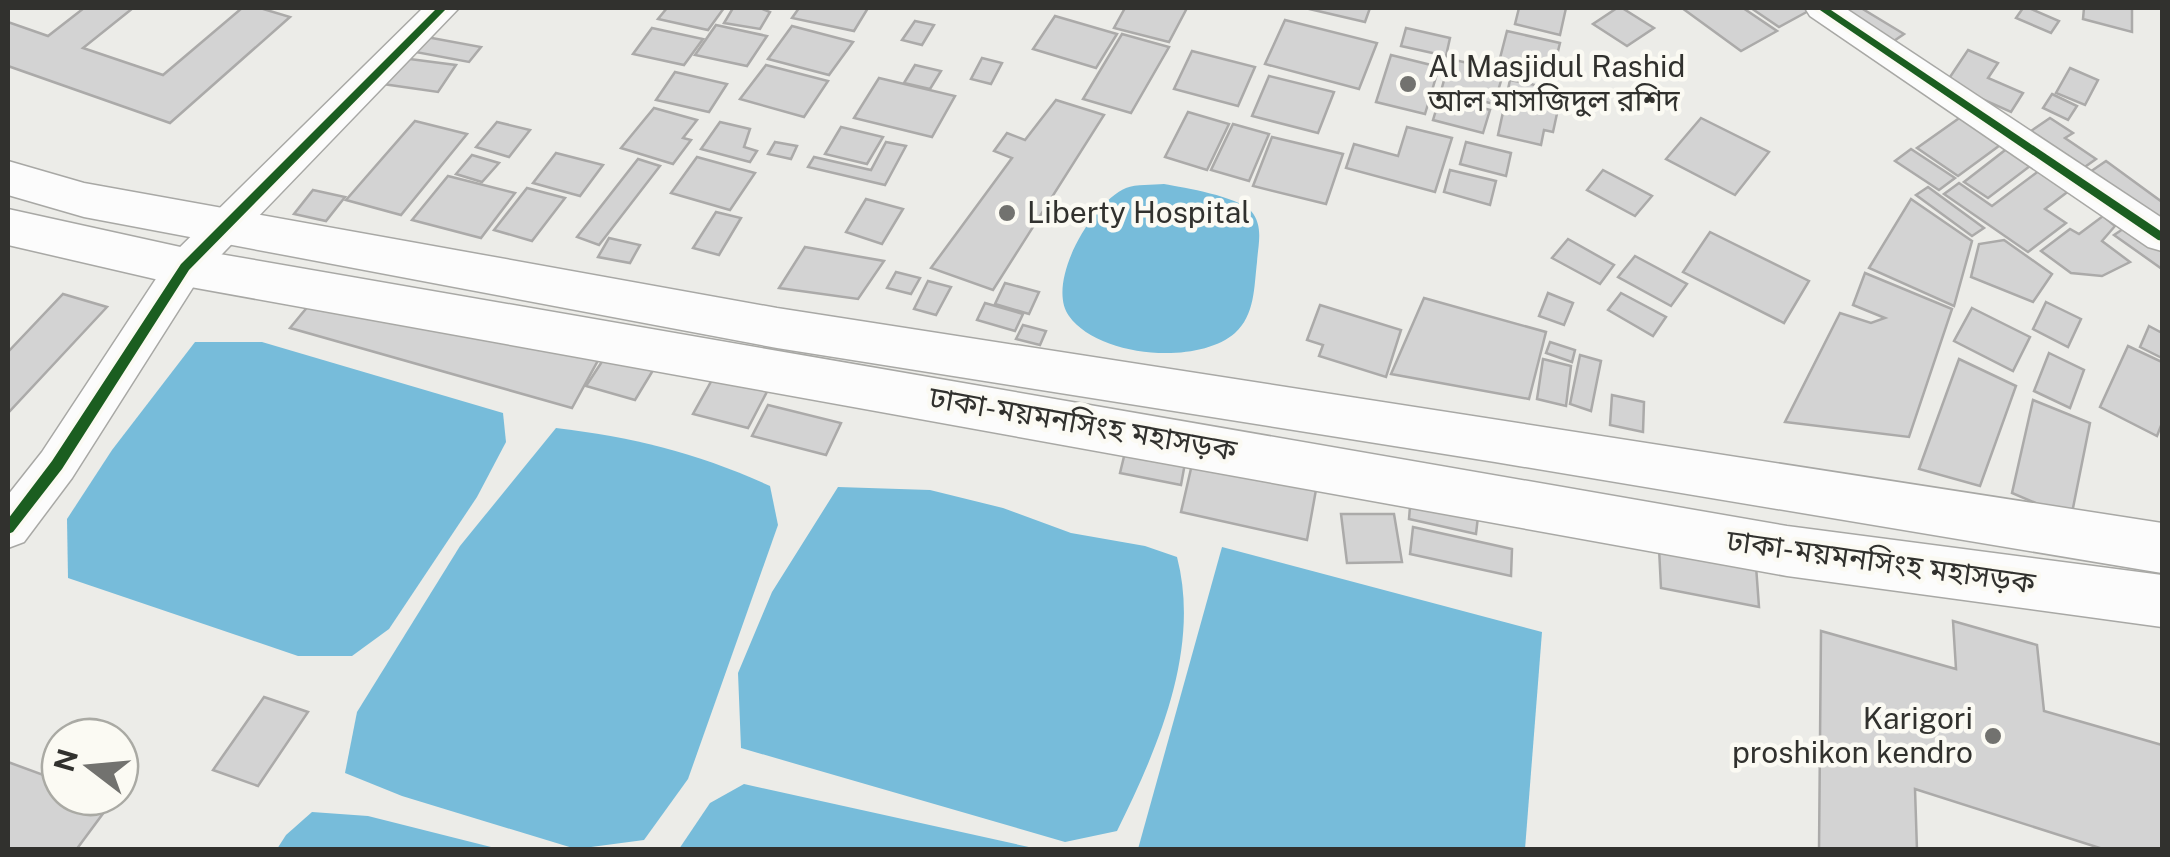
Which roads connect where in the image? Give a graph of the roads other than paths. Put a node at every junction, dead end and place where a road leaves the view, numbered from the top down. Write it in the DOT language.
graph roads {
  1 [pos="442,8"];
  2 [pos="1822,8"];
  3 [pos="8,178"];
  4 [pos="225,226"];
  5 [pos="8,228"];
  6 [pos="2162,237"];
  7 [pos="185,267"];
  8 [pos="8,528"];
  9 [pos="2162,548"];
  10 [pos="2162,601"];
  1 -- 4 [label="street"];
  2 -- 6 [label="street"];
  3 -- 4 [label="main road, ঢাকা-ময়মনসিংহ মহাসড়ক"];
  4 -- 7 [label="street"];
  4 -- 9 [label="main road, ঢাকা-ময়মনসিংহ মহাসড়ক"];
  5 -- 7 [label="main road, ঢাকা-ময়মনসিংহ মহাসড়ক"];
  7 -- 8 [label="street"];
  7 -- 10 [label="main road, ঢাকা-ময়মনসিংহ মহাসড়ক"];
}
